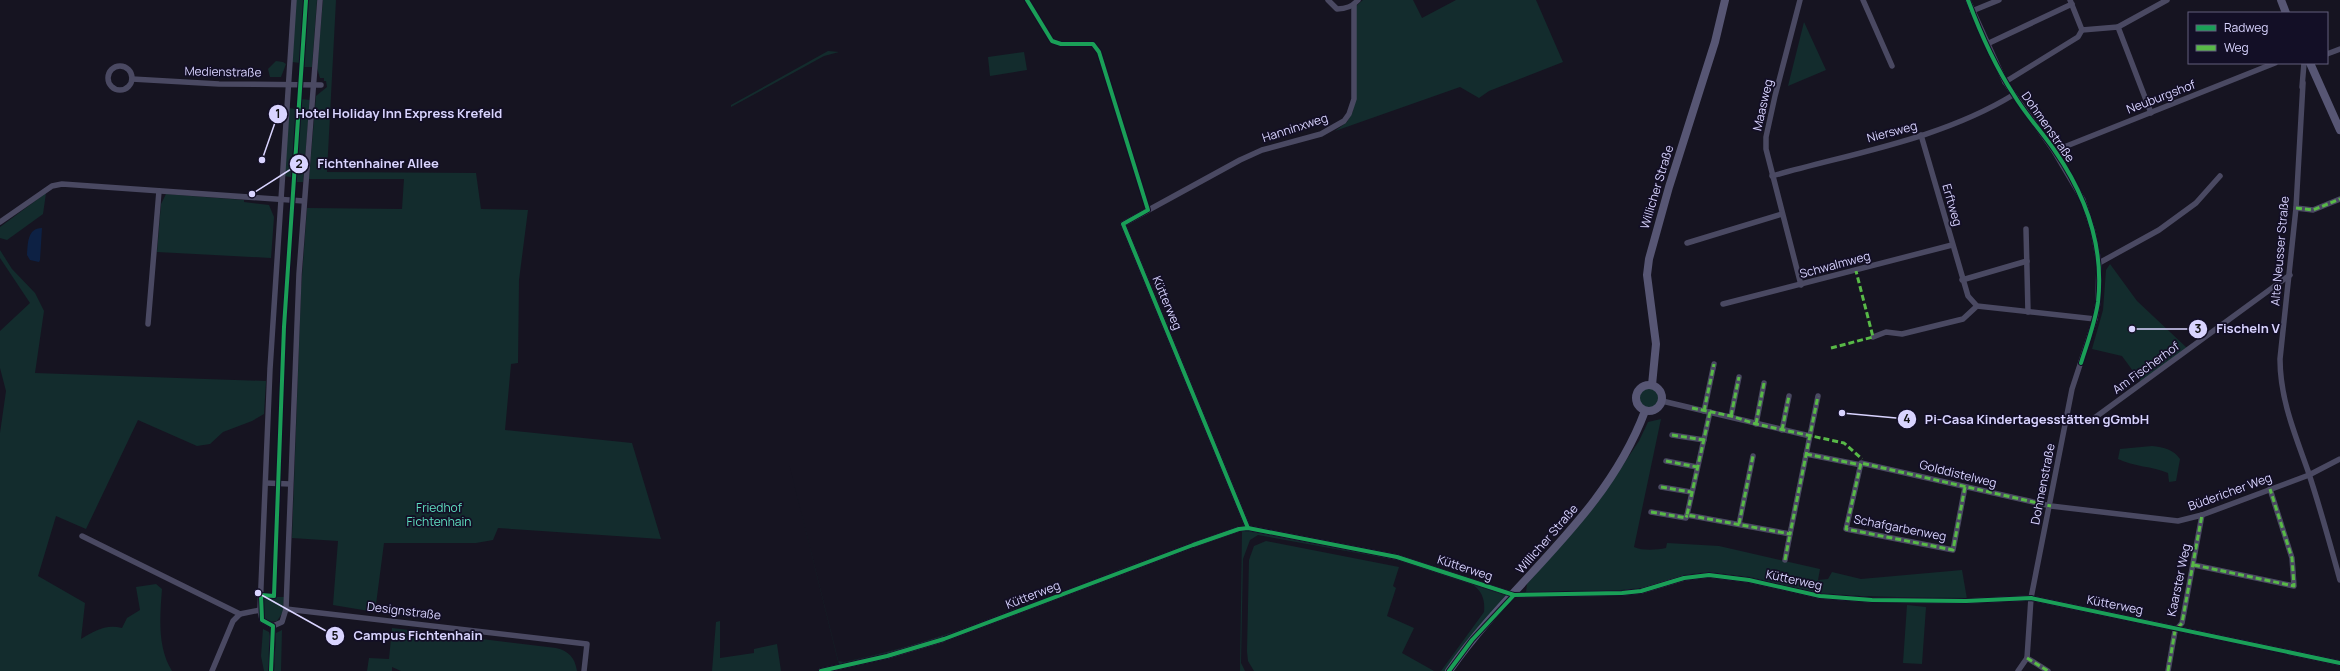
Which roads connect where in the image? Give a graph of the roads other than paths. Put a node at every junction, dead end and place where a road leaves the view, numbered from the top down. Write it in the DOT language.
graph roads {
  1 [pos="294,0"];
  2 [pos="320,0"];
  3 [pos="1328,0"];
  4 [pos="1358,0"];
  5 [pos="1725,0"];
  6 [pos="1800,0"];
  7 [pos="1863,0"];
  8 [pos="1968,0"];
  9 [pos="1999,0"];
  10 [pos="2166,0"];
  11 [pos="2281,0"];
  12 [pos="2071,2"];
  13 [pos="1354,5"];
  14 [pos="1972,11"];
  15 [pos="2286,12"];
  16 [pos="2118,27"];
  17 [pos="2082,30"];
  18 [pos="1987,44"];
  19 [pos="2340,49"];
  20 [pos="2328,54"];
  21 [pos="2273,64"];
  22 [pos="2304,64"];
  23 [pos="2310,64"];
  24 [pos="1892,66"];
  25 [pos="132,78"];
  26 [pos="2005,82"];
  27 [pos="288,84"];
  28 [pos="321,84"];
  29 [pos="313,86"];
  30 [pos="2014,95"];
  31 [pos="2151,113"];
  32 [pos="2340,130"];
  33 [pos="1921,136"];
  34 [pos="2054,151"];
  35 [pos="1772,176"];
  36 [pos="2220,176"];
  37 [pos="159,191"];
  38 [pos="279,199"];
  39 [pos="2340,199"];
  40 [pos="304,201"];
  41 [pos="2296,208"];
  42 [pos="1148,210"];
  43 [pos="1782,214"];
  44 [pos="0,222"];
  45 [pos="2026,229"];
  46 [pos="1687,243"];
  47 [pos="1952,245"];
  48 [pos="2027,261"];
  49 [pos="2099,263"];
  50 [pos="2290,275"];
  51 [pos="1962,280"];
  52 [pos="1801,285"];
  53 [pos="1723,304"];
  54 [pos="1977,306"];
  55 [pos="2028,312"];
  56 [pos="2095,319"];
  57 [pos="148,324"];
  58 [pos="1873,337"];
  59 [pos="1714,364"];
  60 [pos="1739,377"];
  61 [pos="1764,383"];
  62 [pos="1652,385"];
  63 [pos="1789,396"];
  64 [pos="1818,396"];
  65 [pos="1662,401"];
  66 [pos="1645,411"];
  67 [pos="1707,411"];
  68 [pos="1731,416"];
  69 [pos="2067,416"];
  70 [pos="1756,424"];
  71 [pos="1782,430"];
  72 [pos="1672,435"];
  73 [pos="1810,436"];
  74 [pos="1704,440"];
  75 [pos="1806,454"];
  76 [pos="1753,456"];
  77 [pos="2340,459"];
  78 [pos="1666,461"];
  79 [pos="1861,464"];
  80 [pos="1697,467"];
  81 [pos="2309,475"];
  82 [pos="266,483"];
  83 [pos="290,484"];
  84 [pos="1661,487"];
  85 [pos="1965,487"];
  86 [pos="2270,489"];
  87 [pos="1691,492"];
  88 [pos="2051,506"];
  89 [pos="1651,512"];
  90 [pos="1687,515"];
  91 [pos="2202,515"];
  92 [pos="1739,524"];
  93 [pos="1248,528"];
  94 [pos="1790,534"];
  95 [pos="82,536"];
  96 [pos="1785,560"];
  97 [pos="2194,565"];
  98 [pos="2340,580"];
  99 [pos="1514,595"];
  100 [pos="2031,598"];
  101 [pos="286,609"];
  102 [pos="260,610"];
  103 [pos="240,614"];
  104 [pos="273,626"];
  105 [pos="2178,628"];
  106 [pos="2027,658"];
  107 [pos="2340,663"];
  108 [pos="212,671"];
  109 [pos="271,671"];
  110 [pos="584,671"];
  111 [pos="821,671"];
  112 [pos="1449,671"];
  113 [pos="2018,671"];
  114 [pos="2048,671"];
  115 [pos="2168,671"];
  1 -- 27 [label="street"];
  2 -- 29 [label="street"];
  3 -- 13 [label="street"];
  4 -- 13 [label="street"];
  5 -- 62 [label="street, Willicher Straße"];
  6 -- 35 [label="street, Maasweg"];
  7 -- 24 [label="street"];
  8 -- 14 [label="street, Dohmenstraße"];
  9 -- 14 [label="street"];
  10 -- 16 [label="street"];
  11 -- 15 [label="street"];
  12 -- 17 [label="street"];
  12 -- 18 [label="street"];
  13 -- 42 [label="street, Hanninxweg"];
  14 -- 18 [label="street, Dohmenstraße"];
  16 -- 17 [label="street"];
  16 -- 31 [label="street"];
  17 -- 26 [label="street"];
  18 -- 26 [label="street, Dohmenstraße"];
  19 -- 20 [label="street"];
  21 -- 31 [label="street, Neuburgshof"];
  22 -- 41 [label="street, Alte Neusser Straße"];
  23 -- 32 [label="street"];
  25 -- 25 [label="street"];
  25 -- 27 [label="street, Medienstraße"];
  26 -- 30 [label="street, Dohmenstraße"];
  27 -- 29 [label="street, Medienstraße"];
  27 -- 38 [label="street"];
  28 -- 29 [label="street, Medienstraße"];
  29 -- 40 [label="street"];
  30 -- 33 [label="street, Niersweg"];
  30 -- 34 [label="street, Dohmenstraße"];
  31 -- 34 [label="street, Neuburgshof"];
  33 -- 35 [label="street, Niersweg"];
  33 -- 47 [label="street, Erftweg"];
  34 -- 49 [label="street, Dohmenstraße"];
  35 -- 43 [label="street, Maasweg"];
  36 -- 49 [label="street"];
  37 -- 38 [label="street"];
  37 -- 44 [label="street"];
  37 -- 57 [label="street"];
  38 -- 40 [label="street"];
  38 -- 82 [label="street"];
  39 -- 41 [label="street"];
  40 -- 83 [label="street"];
  41 -- 50 [label="street, Alte Neusser Straße"];
  42 -- 93 [label="street, Kütterweg"];
  43 -- 46 [label="street"];
  43 -- 52 [label="street, Maasweg"];
  45 -- 48 [label="street"];
  47 -- 51 [label="street, Erftweg"];
  47 -- 52 [label="street, Schwalmweg"];
  48 -- 51 [label="street"];
  48 -- 55 [label="street"];
  49 -- 56 [label="street, Dohmenstraße"];
  50 -- 69 [label="street, Am Fischerhof"];
  50 -- 81 [label="street, Alte Neusser Straße"];
  51 -- 54 [label="street, Erftweg"];
  52 -- 53 [label="street, Schwalmweg"];
  54 -- 55 [label="street"];
  54 -- 58 [label="street"];
  55 -- 56 [label="street"];
  56 -- 69 [label="street, Dohmenstraße"];
  59 -- 67 [label="street"];
  60 -- 68 [label="street"];
  61 -- 70 [label="street"];
  62 -- 65 [label="street"];
  62 -- 66 [label="street"];
  63 -- 71 [label="street"];
  64 -- 73 [label="street"];
  65 -- 66 [label="street"];
  65 -- 67 [label="street"];
  66 -- 99 [label="street, Willicher Straße"];
  67 -- 68 [label="street"];
  67 -- 74 [label="street"];
  68 -- 70 [label="street"];
  69 -- 88 [label="street, Dohmenstraße"];
  70 -- 71 [label="street"];
  71 -- 73 [label="street"];
  72 -- 74 [label="street"];
  73 -- 75 [label="street"];
  74 -- 80 [label="street"];
  75 -- 79 [label="street, Golddistelweg"];
  75 -- 94 [label="street"];
  76 -- 92 [label="street"];
  77 -- 81 [label="street, Büdericher Weg"];
  78 -- 80 [label="street"];
  79 -- 85 [label="street, Golddistelweg"];
  79 -- 85 [label="street, Schafgarbenweg"];
  80 -- 87 [label="street"];
  81 -- 86 [label="street, Büdericher Weg"];
  81 -- 98 [label="street, Alte Neusser Straße"];
  82 -- 83 [label="street"];
  82 -- 102 [label="street"];
  83 -- 101 [label="street"];
  84 -- 87 [label="street"];
  85 -- 88 [label="street, Golddistelweg"];
  86 -- 91 [label="street, Büdericher Weg"];
  86 -- 97 [label="street"];
  87 -- 90 [label="street"];
  88 -- 91 [label="street, Büdericher Weg"];
  88 -- 100 [label="street, Dohmenstraße"];
  89 -- 90 [label="street"];
  90 -- 92 [label="street"];
  91 -- 97 [label="street, Kaarster Weg"];
  92 -- 94 [label="street"];
  93 -- 99 [label="street, Kütterweg"];
  93 -- 111 [label="street, Kütterweg"];
  94 -- 96 [label="street"];
  95 -- 103 [label="street"];
  97 -- 105 [label="street, Kaarster Weg"];
  99 -- 100 [label="street, Kütterweg"];
  99 -- 112 [label="street, Willicher Straße"];
  100 -- 105 [label="street, Kütterweg"];
  100 -- 106 [label="street, Dohmenstraße"];
  101 -- 104 [label="street"];
  101 -- 110 [label="street, Designstraße"];
  102 -- 103 [label="street"];
  102 -- 104 [label="street"];
  103 -- 108 [label="street"];
  104 -- 109 [label="street"];
  105 -- 107 [label="street, Kütterweg"];
  105 -- 115 [label="street, Kaarster Weg"];
  106 -- 113 [label="street"];
  106 -- 114 [label="street"];
}
